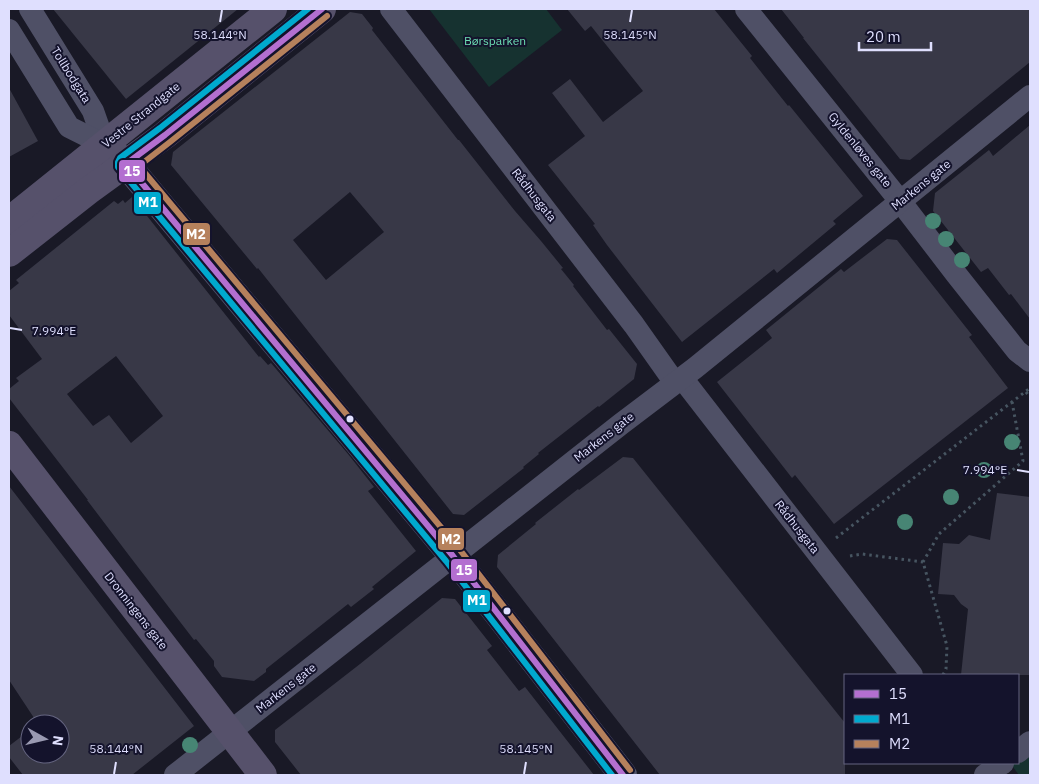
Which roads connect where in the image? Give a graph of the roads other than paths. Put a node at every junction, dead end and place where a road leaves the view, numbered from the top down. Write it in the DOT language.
graph roads {
  1 [pos="30,9"];
  2 [pos="273,9"];
  3 [pos="322,9"];
  4 [pos="391,9"];
  5 [pos="746,9"];
  6 [pos="9,30"];
  7 [pos="1030,96"];
  8 [pos="104,145"];
  9 [pos="126,164"];
  10 [pos="900,201"];
  11 [pos="9,221"];
  12 [pos="9,253"];
  13 [pos="1030,361"];
  14 [pos="678,381"];
  15 [pos="9,445"];
  16 [pos="453,556"];
  17 [pos="911,674"];
  18 [pos="230,733"];
  19 [pos="1030,742"];
  20 [pos="1019,751"];
  21 [pos="992,767"];
  22 [pos="175,775"];
  23 [pos="264,775"];
  24 [pos="623,775"];
  25 [pos="1016,775"];
  1 -- 8 [label="street, Tollbodgata"];
  2 -- 8 [label="main road, Vestre Strandgate"];
  3 -- 9 [label="main road"];
  4 -- 14 [label="street, Rådhusgata"];
  5 -- 10 [label="street, Gyldenløves gate"];
  6 -- 8 [label="street"];
  7 -- 10 [label="street, Markens gate"];
  8 -- 9 [label="main road"];
  8 -- 11 [label="main road, Vestre Strandgate"];
  9 -- 12 [label="main road"];
  9 -- 16 [label="main road"];
  10 -- 13 [label="street, Gyldenløves gate"];
  10 -- 14 [label="street, Markens gate"];
  14 -- 16 [label="street, Markens gate"];
  14 -- 17 [label="street, Rådhusgata"];
  15 -- 18 [label="main road, Dronningens gate"];
  16 -- 18 [label="street, Markens gate"];
  16 -- 24 [label="main road"];
  18 -- 22 [label="street, Markens gate"];
  18 -- 23 [label="main road, Dronningens gate"];
  19 -- 20 [label="street"];
  21 -- 25 [label="street"];
}
